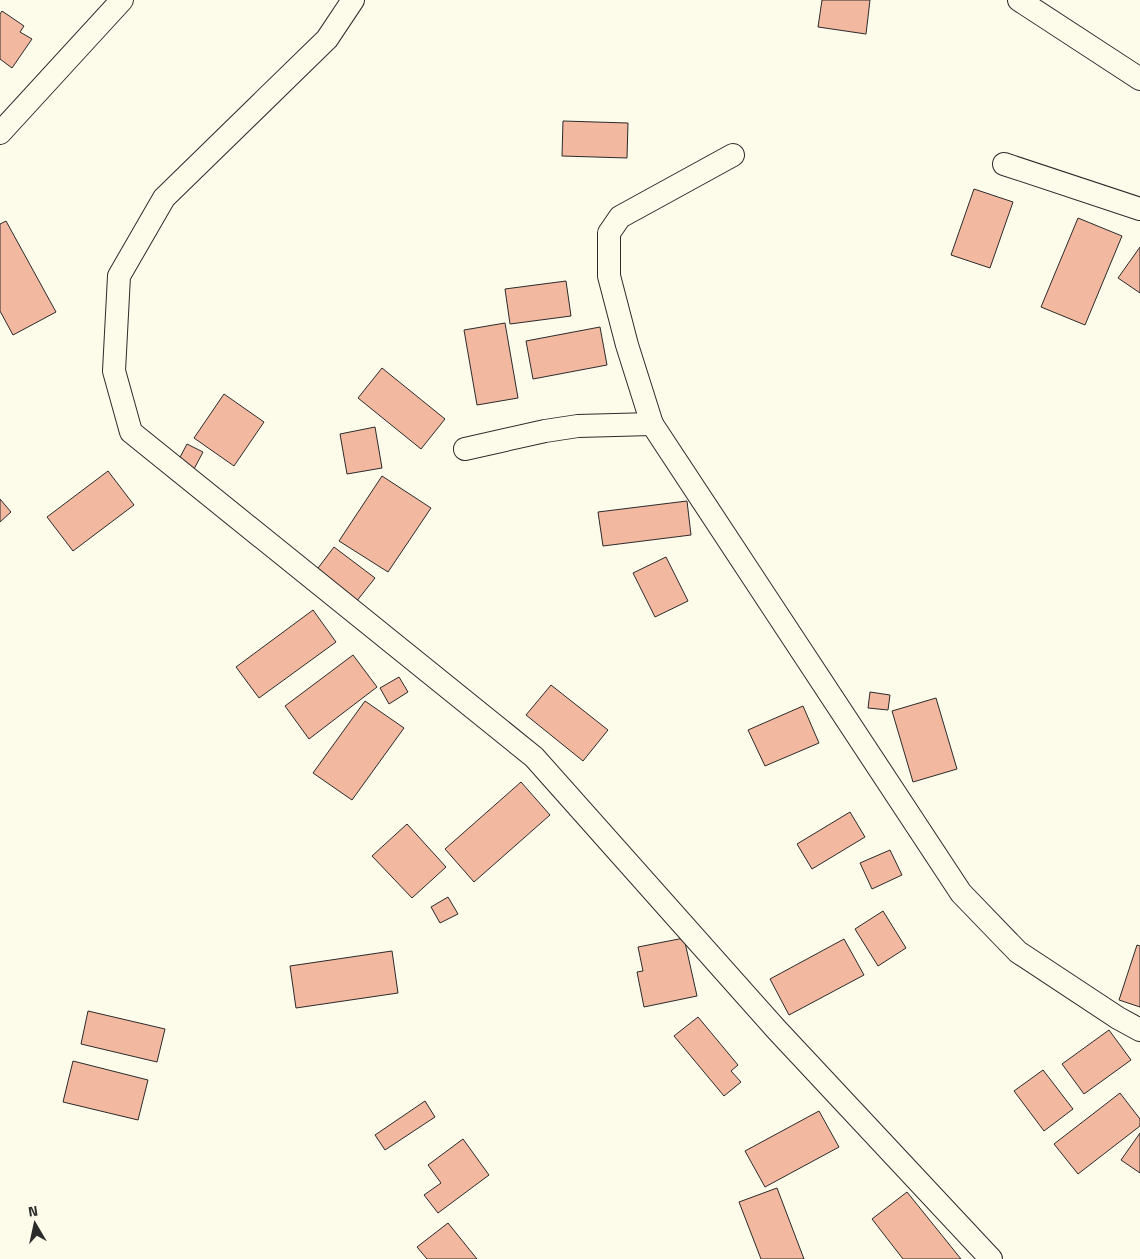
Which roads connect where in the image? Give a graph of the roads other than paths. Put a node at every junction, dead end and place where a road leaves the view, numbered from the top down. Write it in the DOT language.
graph roads {
  1 [pos="122,0"];
  2 [pos="354,0"];
  3 [pos="1019,0"];
  4 [pos="1140,79"];
  5 [pos="0,134"];
  6 [pos="733,155"];
  7 [pos="1004,164"];
  8 [pos="1140,209"];
  9 [pos="652,424"];
  10 [pos="465,449"];
  11 [pos="1140,1030"];
  12 [pos="991,1259"];
  1 -- 5 [label="street"];
  2 -- 12 [label="street"];
  3 -- 4 [label="street"];
  6 -- 9 [label="street"];
  7 -- 8 [label="street"];
  9 -- 10 [label="street"];
  9 -- 11 [label="street"];
}
